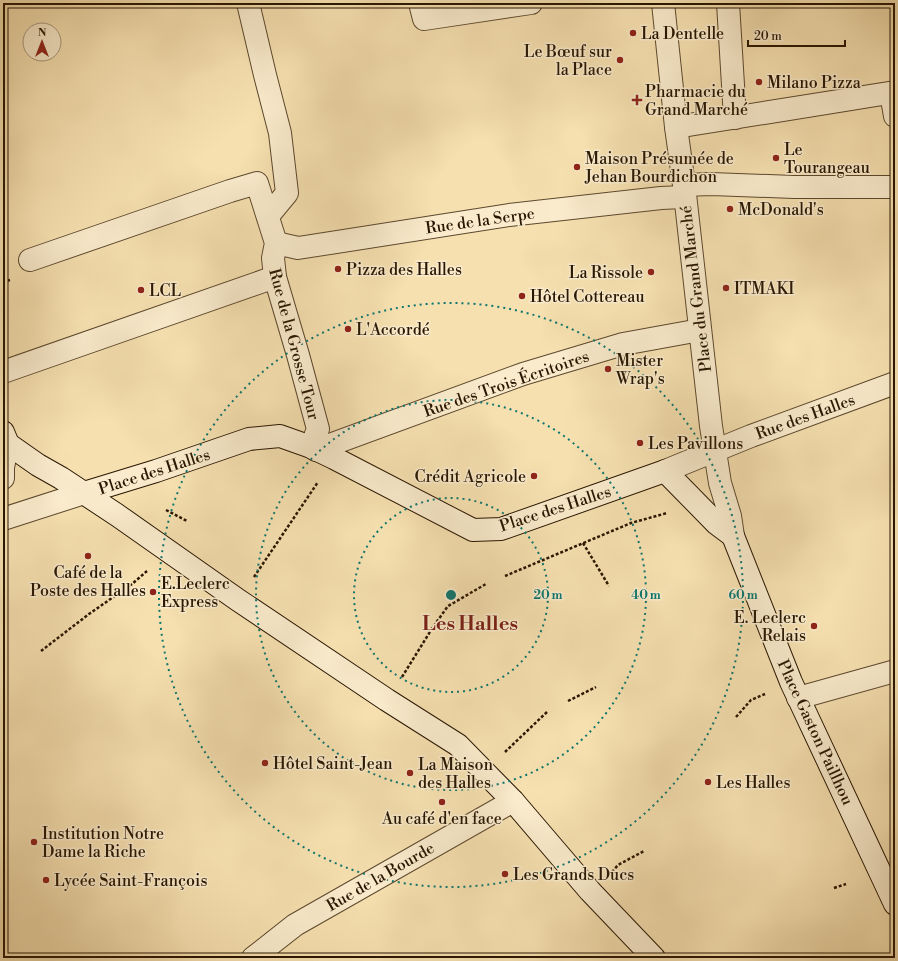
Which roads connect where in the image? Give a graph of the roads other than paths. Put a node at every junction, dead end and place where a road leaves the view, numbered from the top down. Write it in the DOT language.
graph roads {
  1 [pos="248,3"];
  2 [pos="420,3"];
  3 [pos="531,3"];
  4 [pos="663,3"];
  5 [pos="728,3"];
  6 [pos="893,92"];
  7 [pos="895,116"];
  8 [pos="735,118"];
  9 [pos="676,127"];
  10 [pos="895,188"];
  11 [pos="684,191"];
  12 [pos="268,216"];
  13 [pos="276,243"];
  14 [pos="30,260"];
  15 [pos="275,277"];
  16 [pos="700,330"];
  17 [pos="3,372"];
  18 [pos="895,383"];
  19 [pos="5,438"];
  20 [pos="314,449"];
  21 [pos="715,450"];
  22 [pos="665,471"];
  23 [pos="3,478"];
  24 [pos="84,494"];
  25 [pos="3,519"];
  26 [pos="733,536"];
  27 [pos="895,671"];
  28 [pos="798,698"];
  29 [pos="513,801"];
  30 [pos="895,904"];
  31 [pos="253,958"];
  32 [pos="654,958"];
  1 -- 12 [label="street"];
  2 -- 3 [label="street"];
  4 -- 9 [label="street, Place du Grand Marché"];
  5 -- 8 [label="street"];
  6 -- 7 [label="street"];
  6 -- 8 [label="street"];
  8 -- 9 [label="street"];
  9 -- 11 [label="street, Place du Grand Marché"];
  10 -- 11 [label="street, Rue de la Serpe"];
  11 -- 13 [label="street, Rue de la Serpe"];
  11 -- 16 [label="street, Place du Grand Marché"];
  12 -- 13 [label="street, Rue de la Grosse Tour"];
  12 -- 14 [label="street, Rue de la Grosse Tour"];
  13 -- 15 [label="street, Rue de la Grosse Tour"];
  15 -- 17 [label="street"];
  15 -- 20 [label="street, Rue de la Grosse Tour"];
  16 -- 20 [label="street, Rue des Trois Écritoires"];
  16 -- 21 [label="street, Place du Grand Marché"];
  18 -- 21 [label="street, Rue des Halles"];
  19 -- 23 [label="street"];
  19 -- 24 [label="street"];
  20 -- 22 [label="street, Place des Halles"];
  20 -- 24 [label="street, Place des Halles"];
  21 -- 22 [label="street, Place des Halles"];
  21 -- 26 [label="street, Place Gaston Paillhou"];
  22 -- 26 [label="street"];
  24 -- 25 [label="street"];
  24 -- 29 [label="street, Place des Halles"];
  26 -- 28 [label="street, Place Gaston Paillhou"];
  27 -- 28 [label="street"];
  28 -- 30 [label="street, Place Gaston Paillhou"];
  29 -- 31 [label="street, Rue de la Bourde"];
  29 -- 32 [label="street"];
}
